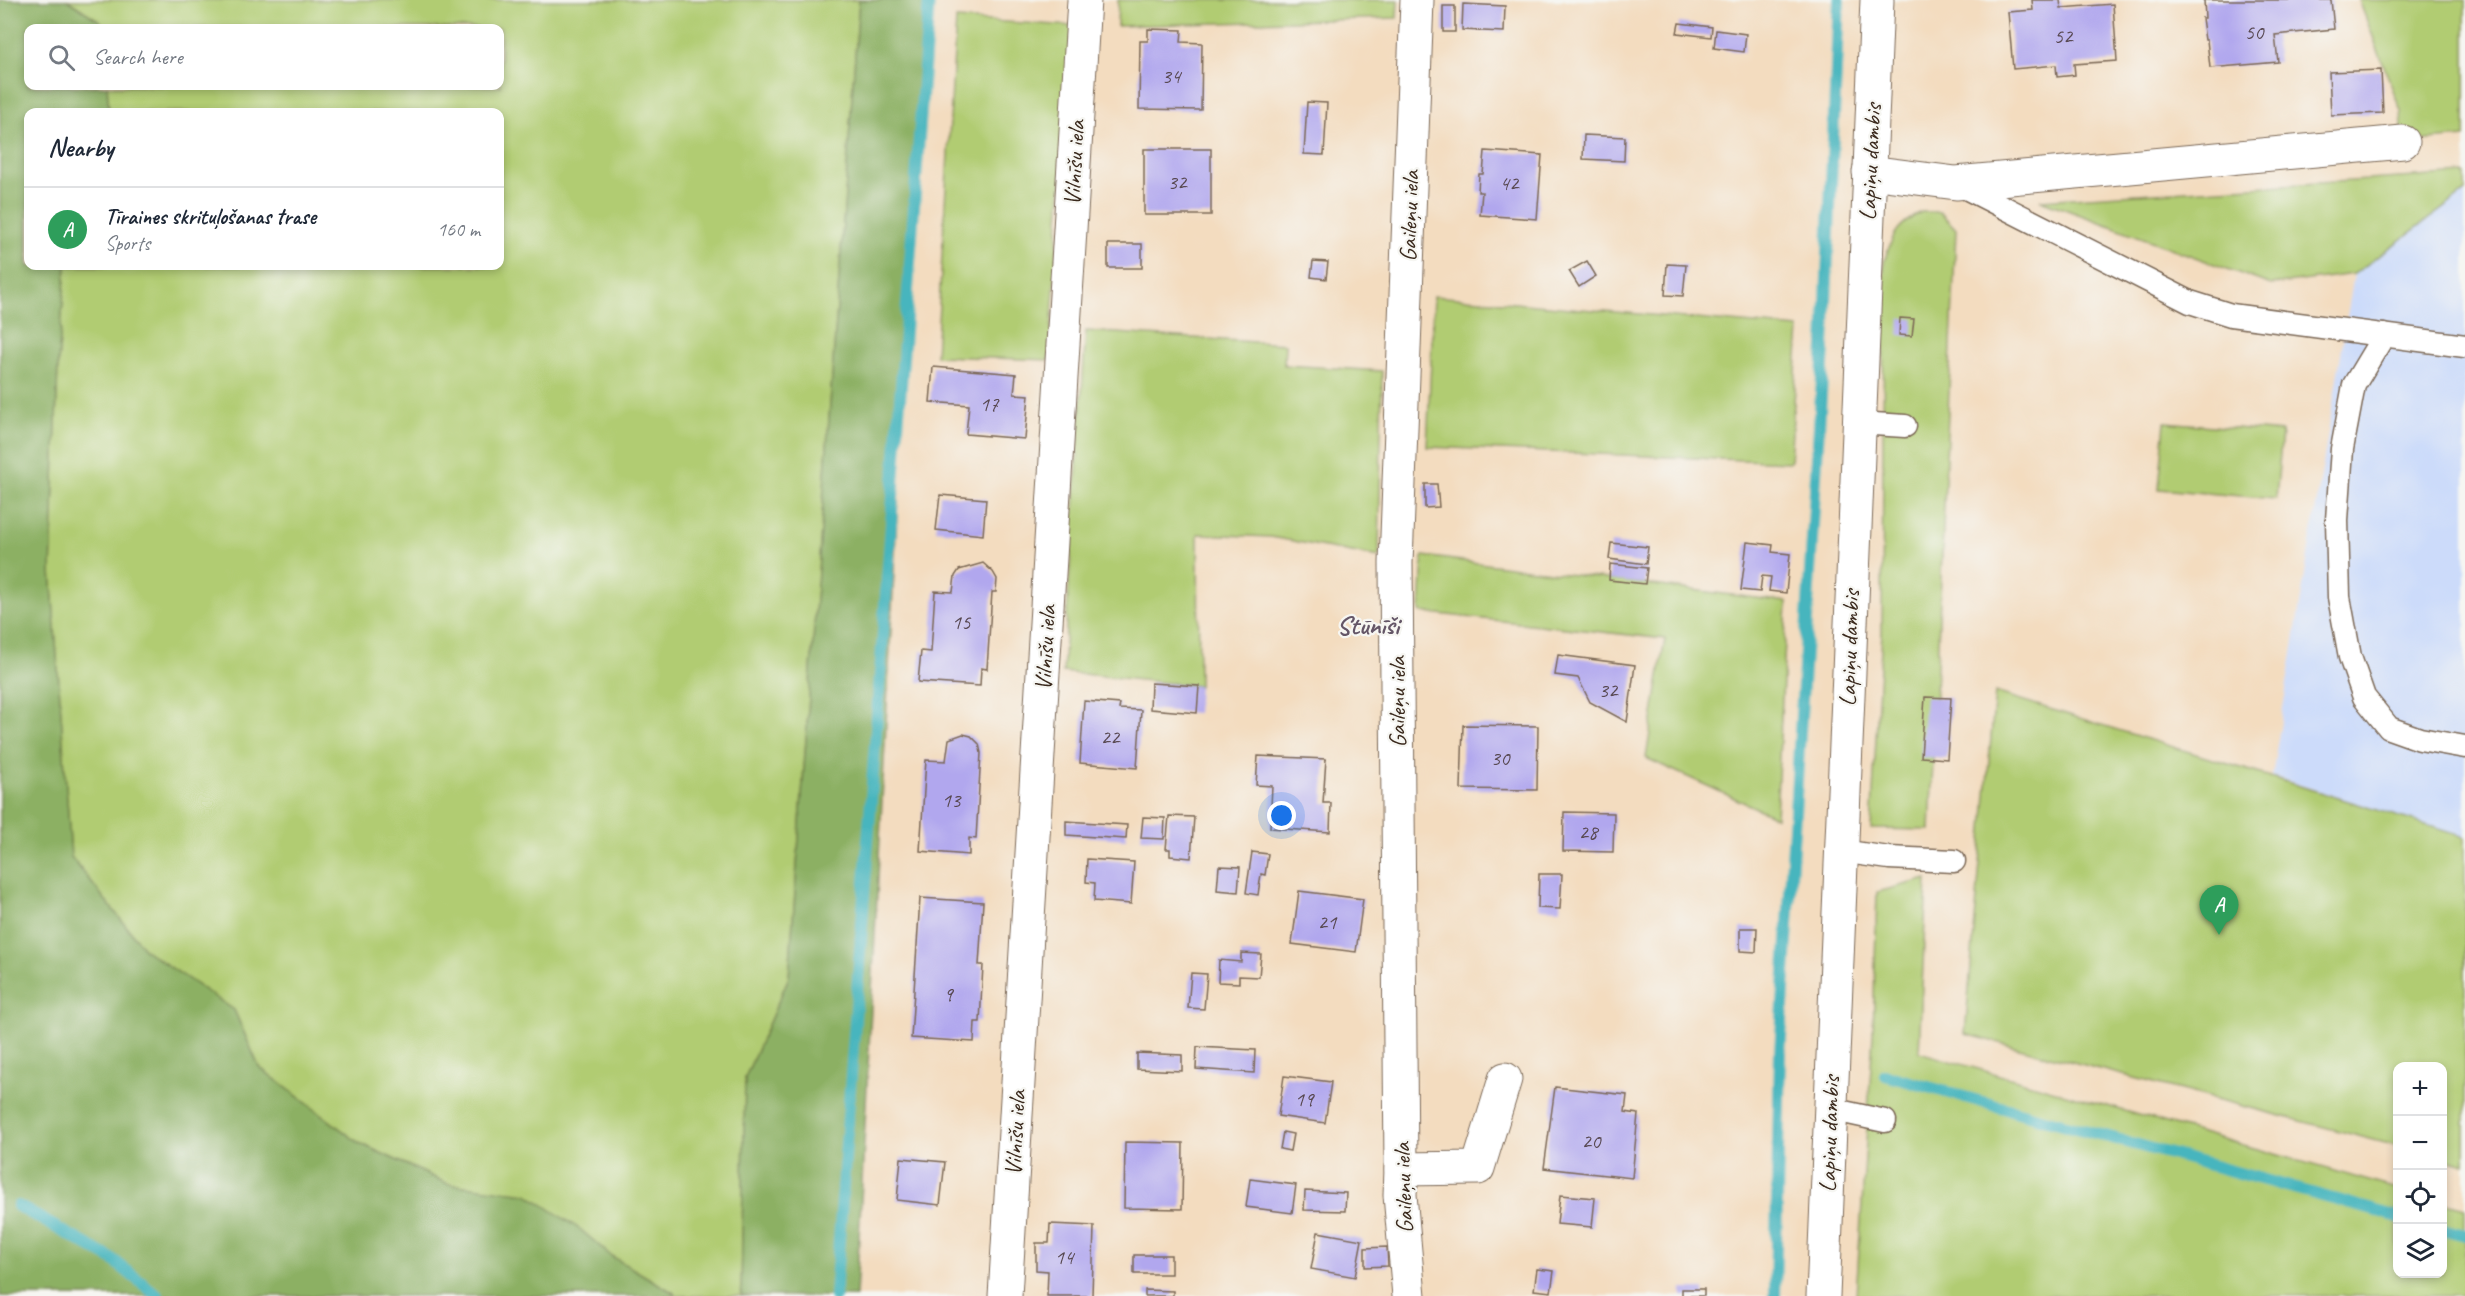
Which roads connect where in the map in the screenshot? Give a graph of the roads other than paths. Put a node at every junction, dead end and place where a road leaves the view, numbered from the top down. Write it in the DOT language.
graph roads {
  1 [pos="1084,0"];
  2 [pos="1417,0"];
  3 [pos="1877,0"];
  4 [pos="2403,142"];
  5 [pos="1869,172"];
  6 [pos="1956,183"];
  7 [pos="2385,335"];
  8 [pos="2465,346"];
  9 [pos="1858,423"];
  10 [pos="1905,426"];
  11 [pos="2465,747"];
  12 [pos="1840,851"];
  13 [pos="1954,861"];
  14 [pos="1505,1079"];
  15 [pos="1830,1109"];
  16 [pos="1885,1121"];
  17 [pos="1401,1169"];
  18 [pos="1005,1296"];
  19 [pos="1409,1296"];
  20 [pos="1823,1296"];
  1 -- 18 [label="street, Vilnīšu iela"];
  2 -- 17 [label="street, Gaileņu iela"];
  3 -- 5 [label="street, Lapiņu dambis"];
  4 -- 6 [label="street"];
  5 -- 6 [label="street"];
  5 -- 9 [label="street, Lapiņu dambis"];
  6 -- 7 [label="lane"];
  7 -- 8 [label="lane"];
  7 -- 11 [label="lane"];
  9 -- 10 [label="lane"];
  9 -- 12 [label="street, Lapiņu dambis"];
  12 -- 13 [label="lane"];
  12 -- 15 [label="street, Lapiņu dambis"];
  14 -- 17 [label="street"];
  15 -- 16 [label="lane"];
  15 -- 20 [label="street, Lapiņu dambis"];
  17 -- 19 [label="street, Gaileņu iela"];
}
